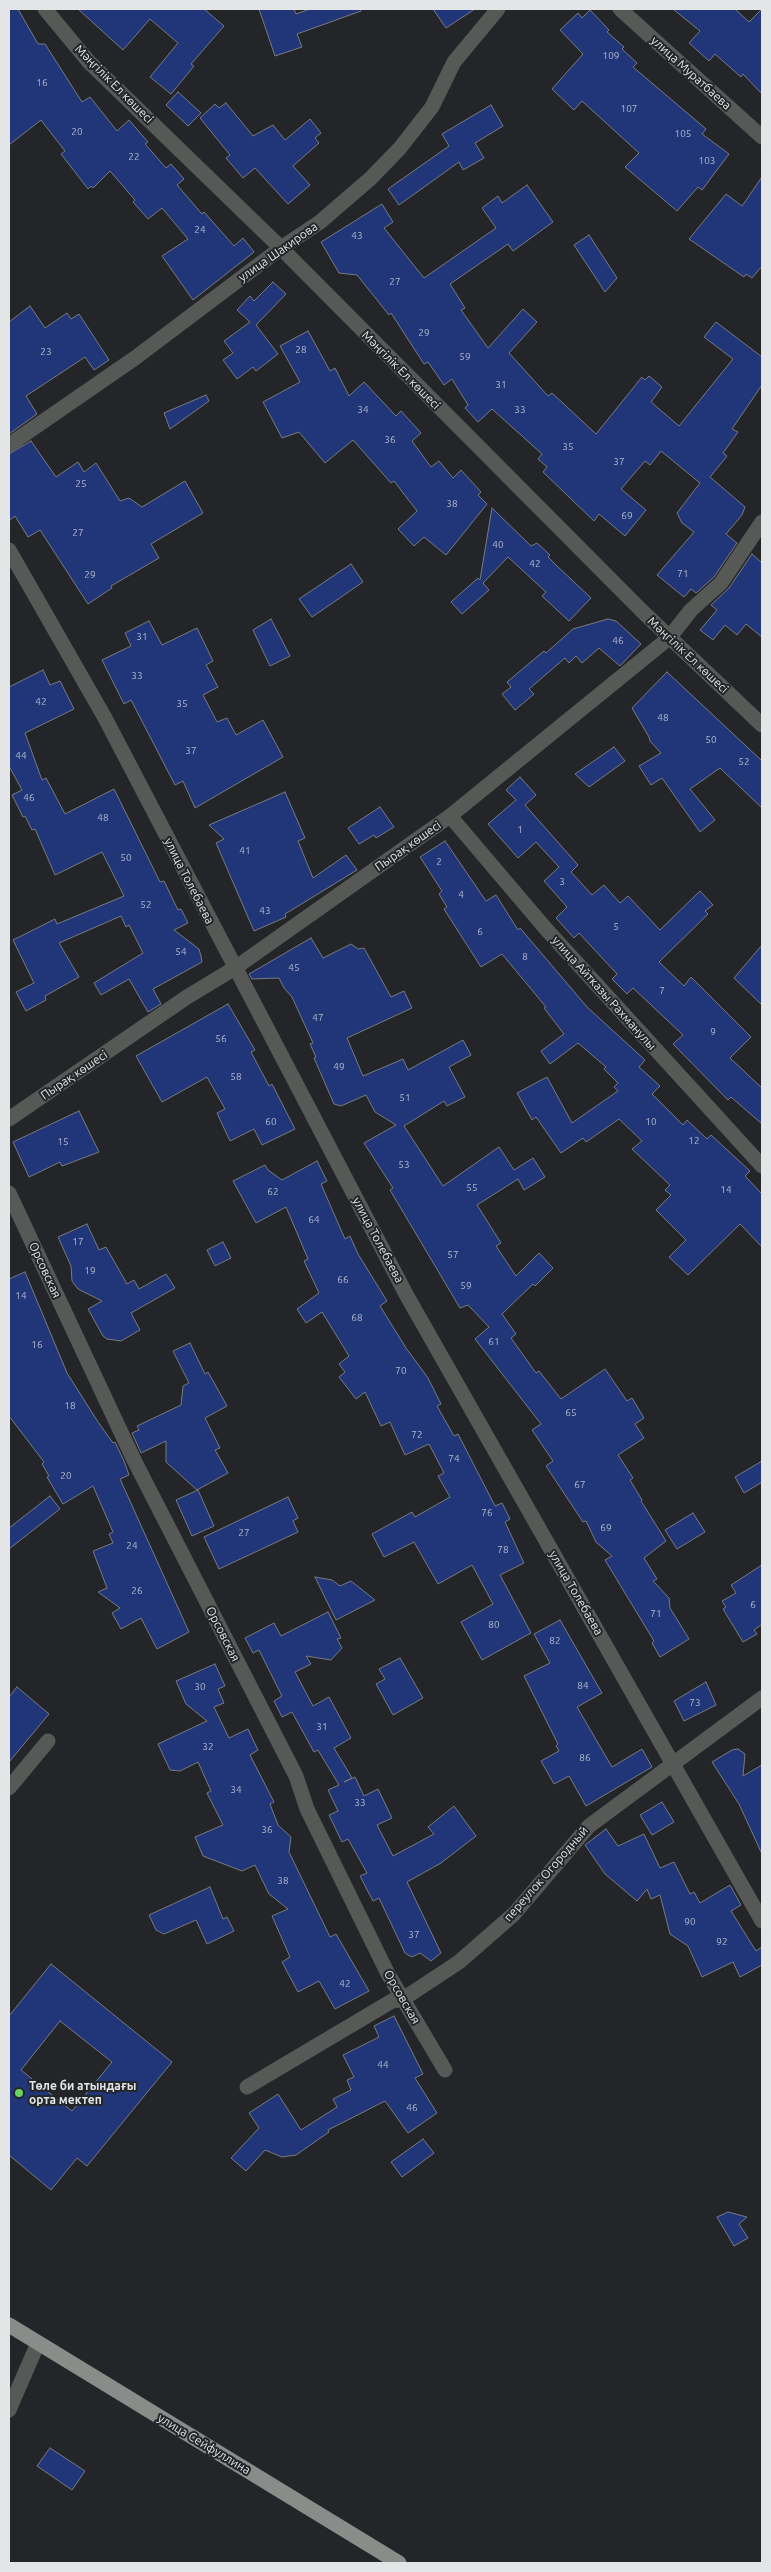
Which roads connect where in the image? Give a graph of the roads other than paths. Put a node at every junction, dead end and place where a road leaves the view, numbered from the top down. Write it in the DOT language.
graph roads {
  1 [pos="45,9"];
  2 [pos="498,9"];
  3 [pos="620,9"];
  4 [pos="762,137"];
  5 [pos="281,248"];
  6 [pos="9,445"];
  7 [pos="762,522"];
  8 [pos="9,550"];
  9 [pos="669,638"];
  10 [pos="762,725"];
  11 [pos="450,816"];
  12 [pos="234,968"];
  13 [pos="9,1119"];
  14 [pos="762,1166"];
  15 [pos="9,1193"];
  16 [pos="762,1698"];
  17 [pos="48,1741"];
  18 [pos="673,1762"];
  19 [pos="9,1788"];
  20 [pos="762,1921"];
  21 [pos="403,1999"];
  22 [pos="445,2070"];
  23 [pos="247,2087"];
  24 [pos="9,2324"];
  25 [pos="38,2343"];
  26 [pos="9,2410"];
  27 [pos="399,2563"];
  1 -- 5 [label="street, Мәңгілік Ел көшесі"];
  2 -- 5 [label="street, улица Шакирова"];
  3 -- 4 [label="street, улица Муратбаева"];
  5 -- 6 [label="street, улица Шакирова"];
  5 -- 9 [label="street, Мәңгілік Ел көшесі"];
  7 -- 9 [label="street, Пырақ көшесі"];
  8 -- 12 [label="street, улица Толебаева"];
  9 -- 10 [label="street, Мәңгілік Ел көшесі"];
  9 -- 11 [label="street, Пырақ көшесі"];
  11 -- 12 [label="street, Пырақ көшесі"];
  11 -- 14 [label="street, улица Айтказы Рахманулы"];
  12 -- 13 [label="street, Пырақ көшесі"];
  12 -- 18 [label="street, улица Толебаева"];
  15 -- 21 [label="street, Орсовская"];
  16 -- 18 [label="street, переулок Огородный"];
  17 -- 19 [label="street"];
  18 -- 20 [label="street, улица Толебаева"];
  18 -- 21 [label="street, переулок Огородный"];
  21 -- 22 [label="street, Орсовская"];
  21 -- 23 [label="street, переулок Огородный"];
  24 -- 25 [label="main road, улица Сейфуллина"];
  25 -- 26 [label="street"];
  25 -- 27 [label="main road, улица Сейфуллина"];
}
